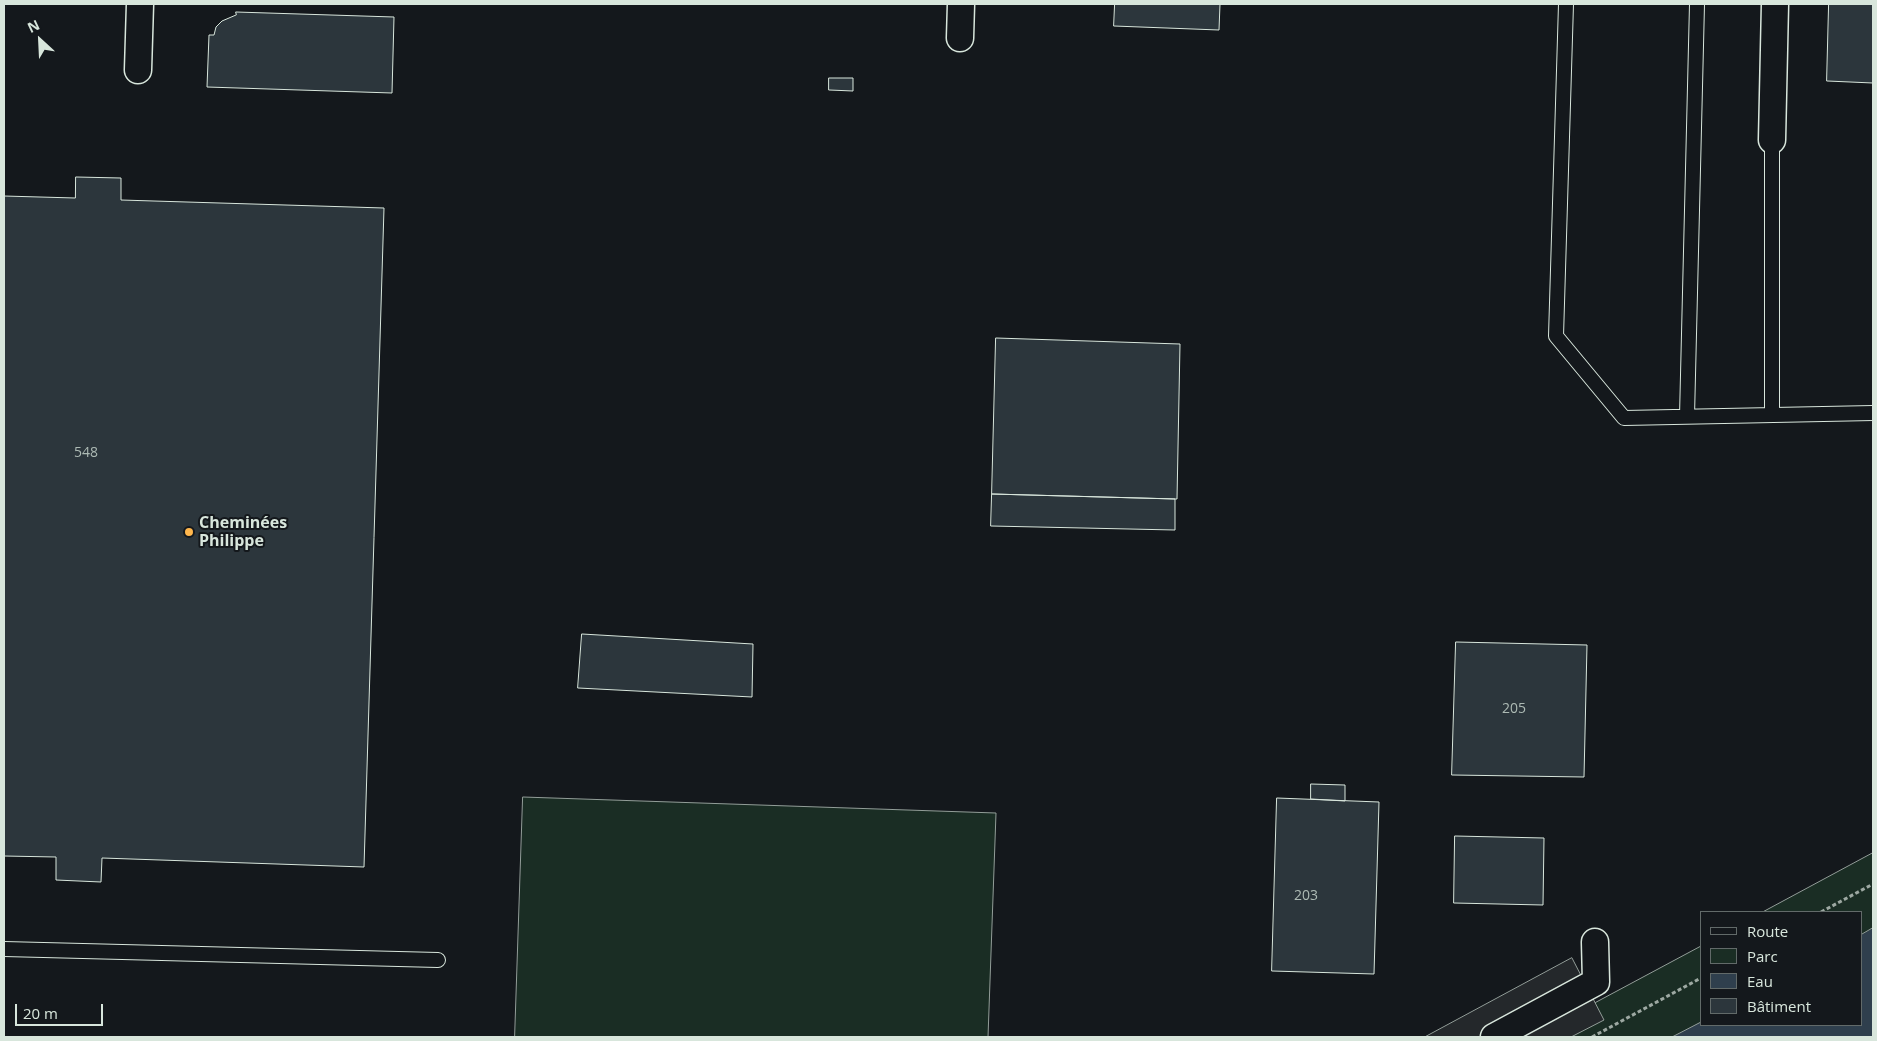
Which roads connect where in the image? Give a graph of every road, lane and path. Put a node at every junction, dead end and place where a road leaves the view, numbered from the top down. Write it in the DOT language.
graph roads {
  1 [pos="140,4"];
  2 [pos="961,4"];
  3 [pos="1566,4"];
  4 [pos="1697,4"];
  5 [pos="1775,4"];
  6 [pos="960,38"];
  7 [pos="138,70"];
  8 [pos="1772,140"];
  9 [pos="1873,413"];
  10 [pos="1772,415"];
  11 [pos="1688,416"];
  12 [pos="1873,884"];
  13 [pos="1823,911"];
  14 [pos="1595,942"];
  15 [pos="4,949"];
  16 [pos="438,960"];
  17 [pos="1700,979"];
  18 [pos="1494,1037"];
  19 [pos="1592,1037"];
  1 -- 7 [label="street"];
  2 -- 6 [label="street"];
  3 -- 11 [label="lane"];
  4 -- 11 [label="lane"];
  5 -- 8 [label="street"];
  8 -- 10 [label="lane"];
  9 -- 10 [label="lane"];
  10 -- 11 [label="lane"];
  12 -- 13 [label="path"];
  14 -- 18 [label="street"];
  15 -- 16 [label="lane"];
  17 -- 19 [label="path"];
}
